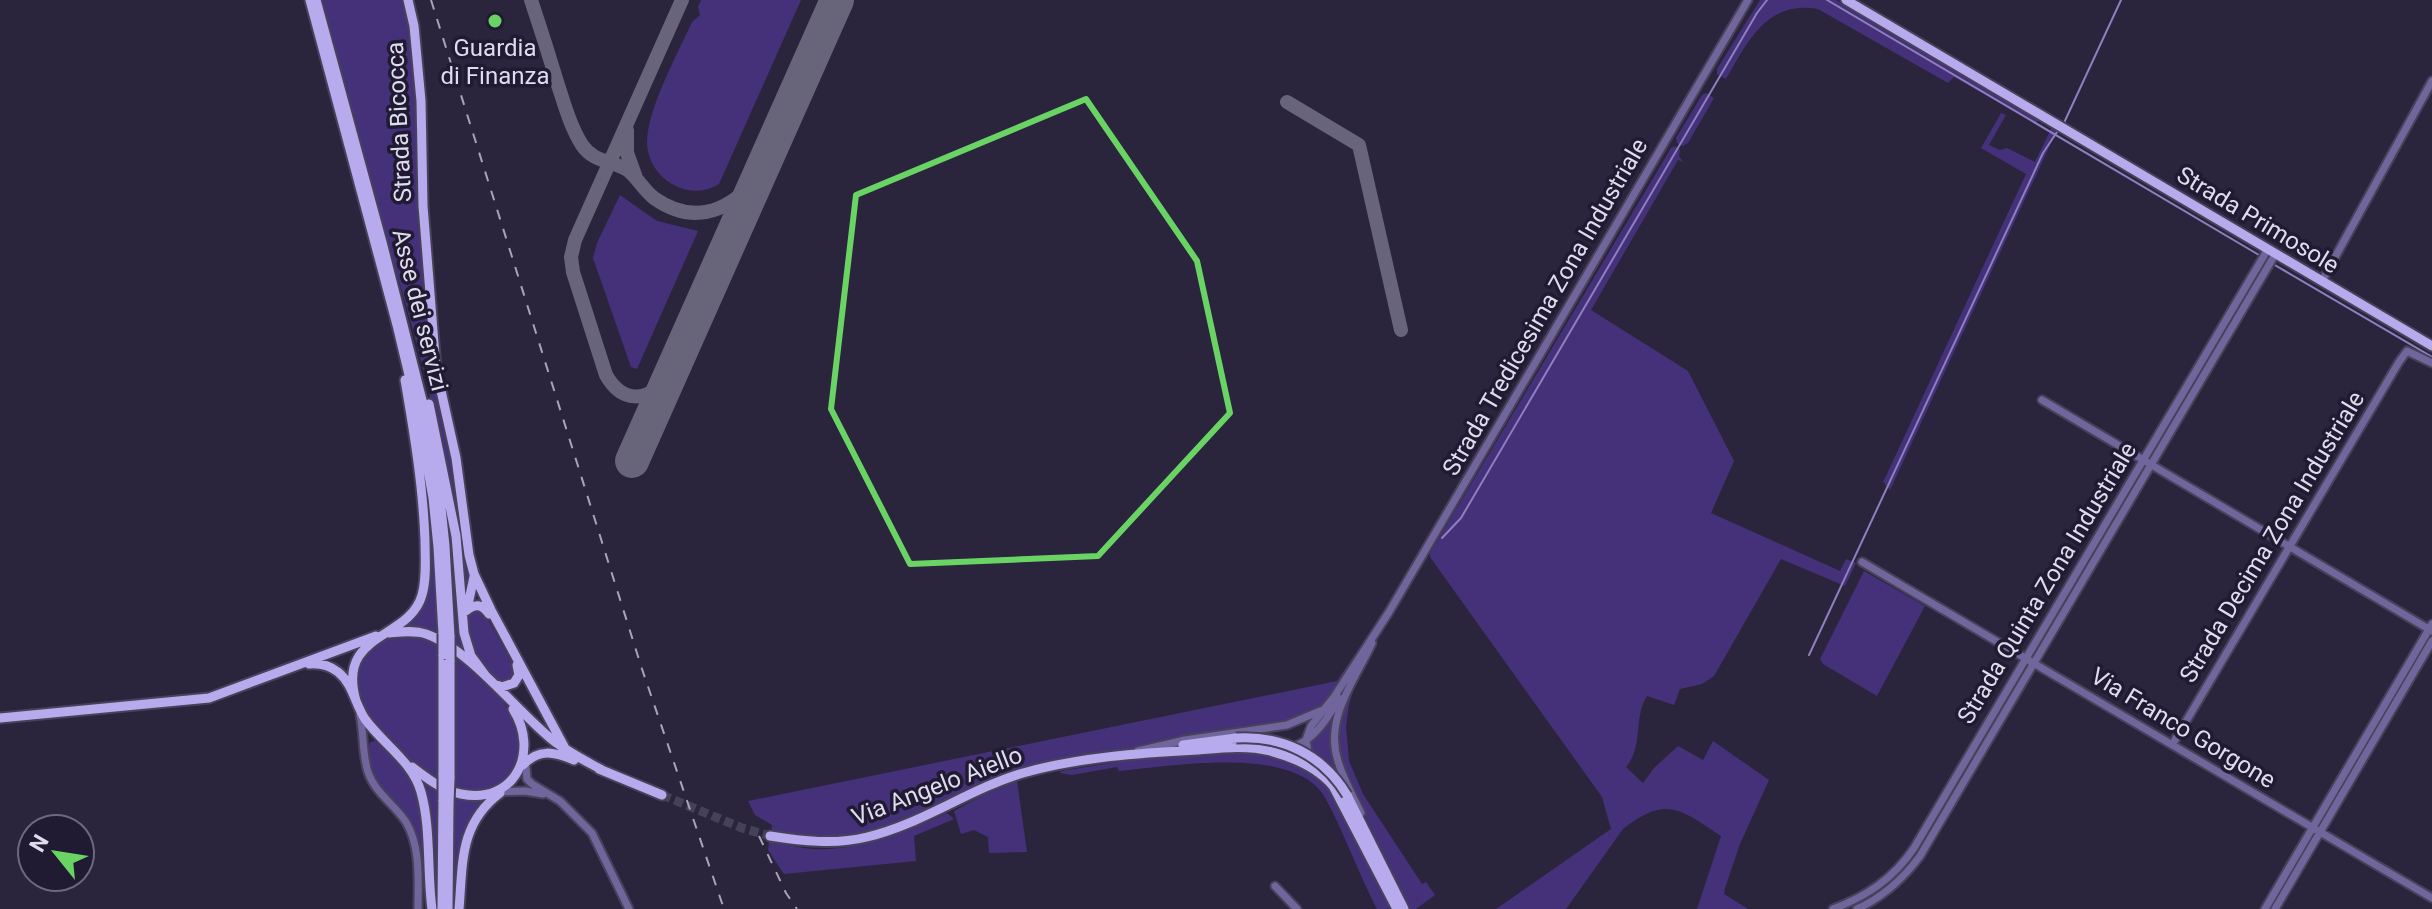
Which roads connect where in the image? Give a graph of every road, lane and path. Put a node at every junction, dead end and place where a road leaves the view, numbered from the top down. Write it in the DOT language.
graph roads {
  1 [pos="310,0"];
  2 [pos="316,0"];
  3 [pos="408,0"];
  4 [pos="1846,0"];
  5 [pos="1749,2"];
  6 [pos="2432,81"];
  7 [pos="2272,251"];
  8 [pos="387,262"];
  9 [pos="2259,264"];
  10 [pos="2267,269"];
  11 [pos="2322,281"];
  12 [pos="387,287"];
  13 [pos="2432,346"];
  14 [pos="2432,363"];
  15 [pos="2198,366"];
  16 [pos="2206,371"];
  17 [pos="2042,400"];
  18 [pos="2143,460"];
  19 [pos="2151,464"];
  20 [pos="2289,546"];
  21 [pos="1862,562"];
  22 [pos="474,574"];
  23 [pos="465,616"];
  24 [pos="2431,628"];
  25 [pos="1378,629"];
  26 [pos="502,633"];
  27 [pos="381,634"];
  28 [pos="446,635"];
  29 [pos="2432,641"];
  30 [pos="514,654"];
  31 [pos="1367,654"];
  32 [pos="2030,660"];
  33 [pos="289,669"];
  34 [pos="488,679"];
  35 [pos="502,693"];
  36 [pos="358,705"];
  37 [pos="1328,705"];
  38 [pos="0,718"];
  39 [pos="380,738"];
  40 [pos="1306,740"];
  41 [pos="2172,745"];
  42 [pos="566,750"];
  43 [pos="1269,751"];
  44 [pos="1135,752"];
  45 [pos="400,757"];
  46 [pos="1116,757"];
  47 [pos="365,759"];
  48 [pos="520,769"];
  49 [pos="602,770"];
  50 [pos="1326,778"];
  51 [pos="502,792"];
  52 [pos="490,793"];
  53 [pos="662,795"];
  54 [pos="446,801"];
  55 [pos="566,807"];
  56 [pos="2316,830"];
  57 [pos="770,836"];
  58 [pos="1911,861"];
  59 [pos="1389,878"];
  60 [pos="1275,886"];
  61 [pos="2432,898"];
  62 [pos="418,909"];
  63 [pos="432,909"];
  64 [pos="442,909"];
  65 [pos="448,909"];
  66 [pos="459,909"];
  67 [pos="629,909"];
  68 [pos="1297,909"];
  69 [pos="1397,909"];
  70 [pos="1404,909"];
  71 [pos="1833,909"];
  72 [pos="1857,909"];
  73 [pos="2265,909"];
  74 [pos="2275,909"];
  1 -- 12 [label="main road, Asse dei servizi"];
  2 -- 8 [label="main road, Asse dei servizi"];
  3 -- 22 [label="main road, Strada Bicocca"];
  4 -- 7 [label="main road, Strada Primosole"];
  5 -- 25 [label="street, Strada Tredicesima Zona Industriale"];
  6 -- 11 [label="street"];
  7 -- 9 [label="street, Strada Quinta Zona Industriale"];
  7 -- 10 [label="street, Strada Quinta Zona Industriale"];
  7 -- 11 [label="main road, Strada Primosole"];
  8 -- 23 [label="main road"];
  8 -- 28 [label="main road, Asse dei servizi"];
  9 -- 10 [label="street"];
  9 -- 15 [label="street, Strada Quinta Zona Industriale"];
  10 -- 16 [label="street, Strada Quinta Zona Industriale"];
  11 -- 13 [label="main road, Strada Primosole"];
  12 -- 27 [label="main road"];
  12 -- 28 [label="main road, Asse dei servizi"];
  14 -- 20 [label="street, Strada Decima Zona Industriale"];
  15 -- 16 [label="street"];
  15 -- 18 [label="street, Strada Quinta Zona Industriale"];
  16 -- 19 [label="street, Strada Quinta Zona Industriale"];
  17 -- 18 [label="street"];
  18 -- 19 [label="street"];
  18 -- 32 [label="street, Strada Quinta Zona Industriale"];
  19 -- 20 [label="street"];
  19 -- 32 [label="street, Strada Quinta Zona Industriale"];
  20 -- 24 [label="street"];
  20 -- 41 [label="street, Strada Decima Zona Industriale"];
  21 -- 32 [label="street, Via Franco Gorgone"];
  22 -- 23 [label="main road"];
  22 -- 26 [label="main road"];
  23 -- 26 [label="main road"];
  23 -- 34 [label="main road"];
  24 -- 56 [label="street"];
  25 -- 31 [label="street"];
  25 -- 37 [label="street"];
  26 -- 30 [label="main road"];
  27 -- 33 [label="main road"];
  27 -- 34 [label="main road"];
  27 -- 36 [label="main road"];
  28 -- 54 [label="main road, bridge"];
  29 -- 56 [label="street"];
  30 -- 34 [label="main road"];
  30 -- 42 [label="main road"];
  31 -- 40 [label="street"];
  31 -- 59 [label="street"];
  32 -- 41 [label="street, Via Franco Gorgone"];
  32 -- 58 [label="street, Strada Quinta Zona Industriale"];
  33 -- 36 [label="main road"];
  33 -- 38 [label="main road"];
  34 -- 35 [label="main road"];
  35 -- 42 [label="main road"];
  35 -- 48 [label="main road"];
  36 -- 39 [label="main road"];
  36 -- 47 [label="street"];
  37 -- 40 [label="street"];
  37 -- 44 [label="street"];
  39 -- 45 [label="main road"];
  39 -- 47 [label="street"];
  40 -- 43 [label="street"];
  40 -- 50 [label="street"];
  41 -- 56 [label="street, Via Franco Gorgone"];
  42 -- 49 [label="main road"];
  43 -- 46 [label="main road"];
  43 -- 50 [label="main road"];
  44 -- 46 [label="main road"];
  44 -- 59 [label="main road, bridge"];
  45 -- 52 [label="main road"];
  45 -- 63 [label="main road"];
  46 -- 57 [label="main road, Via Angelo Aiello"];
  47 -- 62 [label="street"];
  48 -- 49 [label="main road"];
  48 -- 51 [label="main road"];
  48 -- 52 [label="main road"];
  48 -- 55 [label="street"];
  49 -- 53 [label="main road"];
  50 -- 69 [label="main road"];
  51 -- 52 [label="street"];
  51 -- 55 [label="street"];
  51 -- 66 [label="main road"];
  54 -- 64 [label="main road"];
  54 -- 65 [label="main road"];
  55 -- 67 [label="street"];
  56 -- 61 [label="street, Via Franco Gorgone"];
  56 -- 73 [label="street"];
  56 -- 74 [label="street"];
  58 -- 71 [label="street, Strada Quinta Zona Industriale"];
  58 -- 72 [label="street, Strada Quinta Zona Industriale"];
  59 -- 70 [label="main road"];
  60 -- 68 [label="street"];
}
